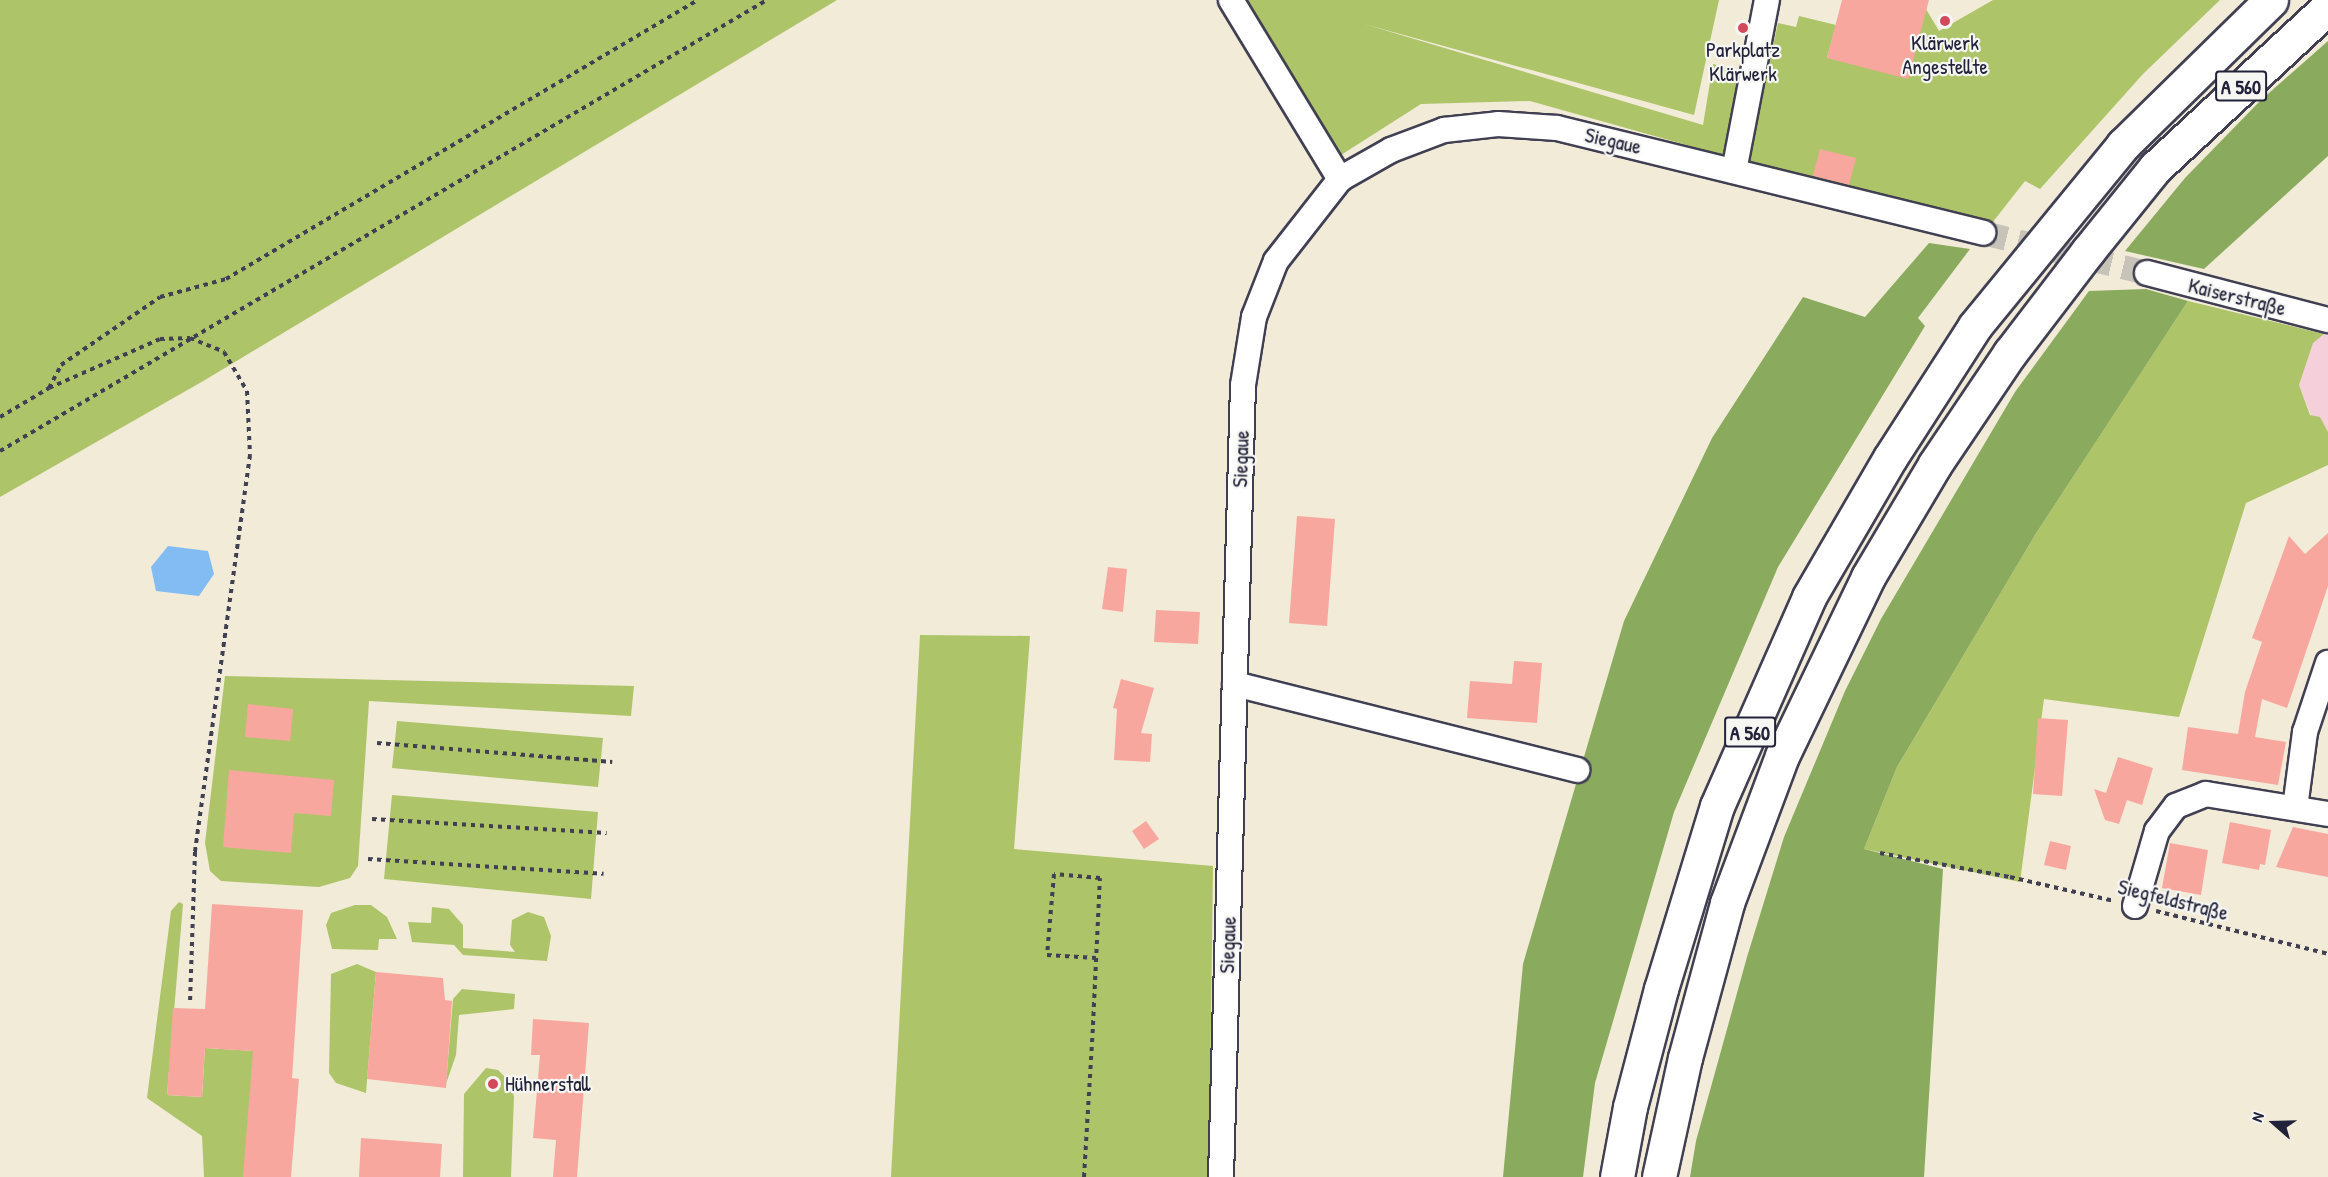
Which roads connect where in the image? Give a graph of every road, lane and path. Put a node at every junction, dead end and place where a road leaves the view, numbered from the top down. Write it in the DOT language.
graph roads {
  1 [pos="698,0"];
  2 [pos="768,0"];
  3 [pos="1231,0"];
  4 [pos="1767,0"];
  5 [pos="2271,0"];
  6 [pos="2328,7"];
  7 [pos="1734,171"];
  8 [pos="1340,179"];
  9 [pos="1983,233"];
  10 [pos="2147,273"];
  11 [pos="2328,320"];
  12 [pos="190,338"];
  13 [pos="49,388"];
  14 [pos="0,417"];
  15 [pos="0,451"];
  16 [pos="2328,663"];
  17 [pos="1235,684"];
  18 [pos="377,743"];
  19 [pos="612,762"];
  20 [pos="1577,770"];
  21 [pos="2295,808"];
  22 [pos="2328,813"];
  23 [pos="372,819"];
  24 [pos="607,833"];
  25 [pos="1880,853"];
  26 [pos="368,859"];
  27 [pos="603,874"];
  28 [pos="2135,906"];
  29 [pos="2328,954"];
  30 [pos="1096,958"];
  31 [pos="190,1001"];
  32 [pos="1084,1177"];
  33 [pos="1221,1177"];
  34 [pos="1617,1177"];
  35 [pos="1659,1177"];
  1 -- 13 [label="path"];
  2 -- 12 [label="path"];
  3 -- 8 [label="street"];
  4 -- 7 [label="street"];
  5 -- 34 [label="highway, A 560"];
  6 -- 35 [label="highway, A 560"];
  7 -- 8 [label="street, Siegaue"];
  7 -- 9 [label="street, Siegaue"];
  8 -- 17 [label="street, Siegaue"];
  10 -- 11 [label="street, Kaiserstraße"];
  12 -- 13 [label="path"];
  12 -- 15 [label="path"];
  12 -- 31 [label="path"];
  13 -- 14 [label="path"];
  16 -- 21 [label="street"];
  17 -- 20 [label="street"];
  17 -- 33 [label="street, Siegaue"];
  18 -- 19 [label="path"];
  21 -- 22 [label="street"];
  21 -- 28 [label="street"];
  23 -- 24 [label="path"];
  25 -- 28 [label="path, Siegfeldstraße"];
  26 -- 27 [label="path"];
  28 -- 29 [label="path, Siegfeldstraße"];
  30 -- 30 [label="path"];
  30 -- 32 [label="path"];
}
